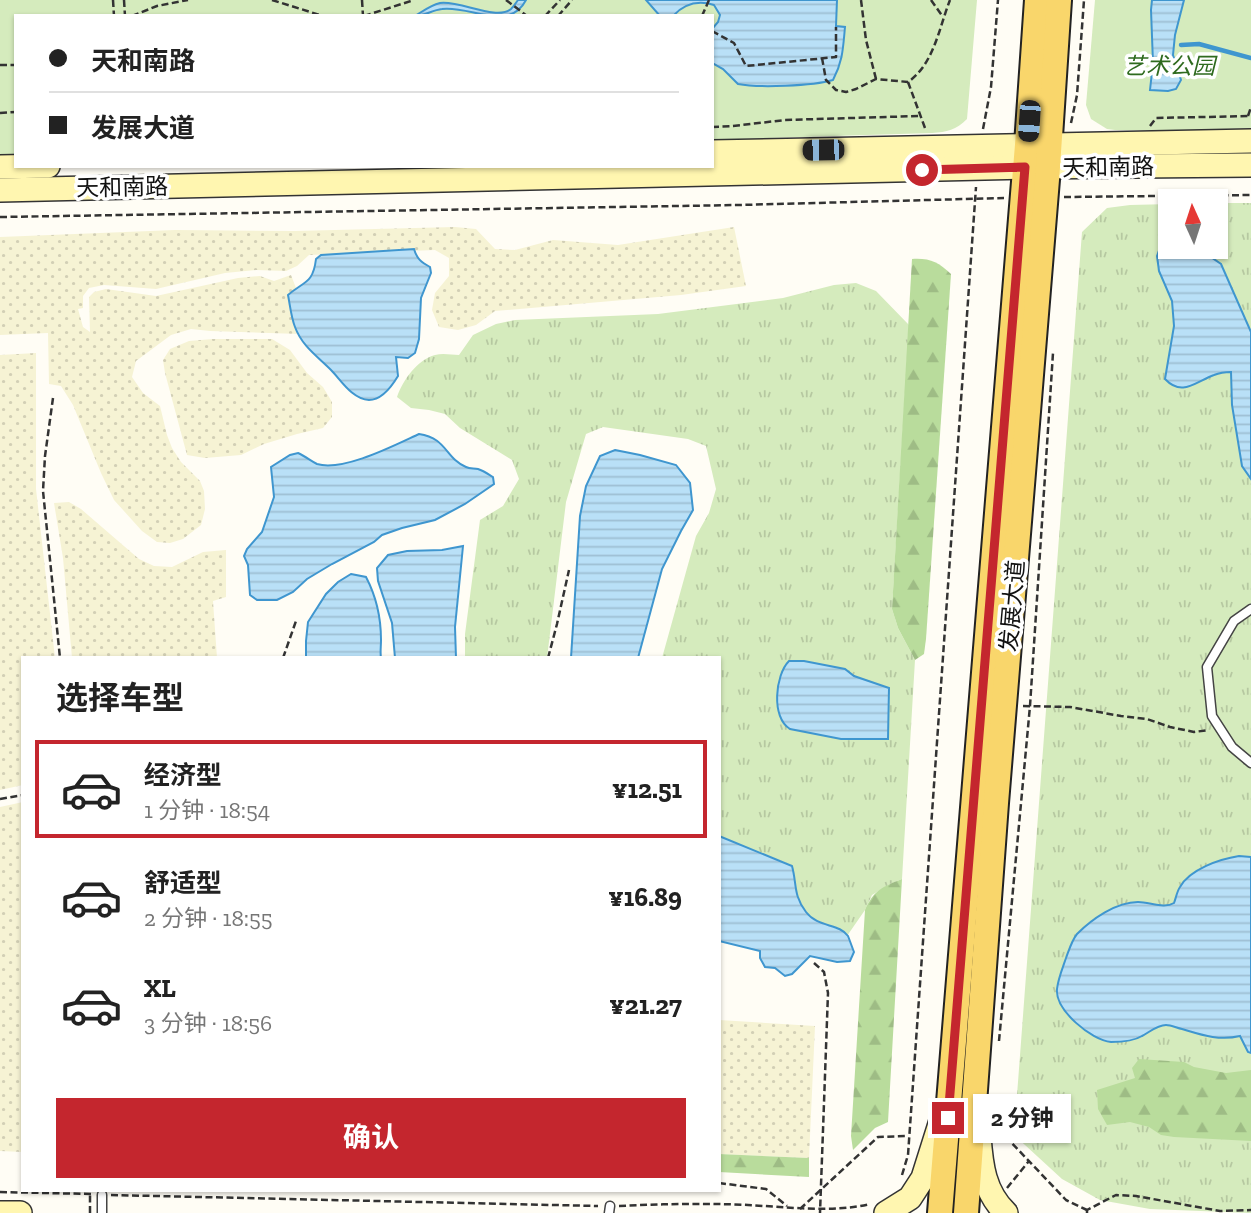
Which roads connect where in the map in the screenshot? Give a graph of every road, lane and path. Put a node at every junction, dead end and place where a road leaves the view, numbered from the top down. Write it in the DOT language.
graph roads {
  1 [pos="188,0"];
  2 [pos="272,0"];
  3 [pos="414,0"];
  4 [pos="506,0"];
  5 [pos="560,0"];
  6 [pos="572,0"];
  7 [pos="861,0"];
  8 [pos="931,0"];
  9 [pos="950,0"];
  10 [pos="998,0"];
  11 [pos="1037,0"];
  12 [pos="1059,0"];
  13 [pos="1084,0"];
  14 [pos="137,14"];
  15 [pos="317,14"];
  16 [pos="370,14"];
  17 [pos="524,14"];
  18 [pos="547,14"];
  19 [pos="560,14"];
  20 [pos="943,18"];
  21 [pos="836,27"];
  22 [pos="714,32"];
  23 [pos="822,58"];
  24 [pos="876,79"];
  25 [pos="908,82"];
  26 [pos="1251,107"];
  27 [pos="919,116"];
  28 [pos="1250,116"];
  29 [pos="714,127"];
  30 [pos="1251,141"];
  31 [pos="1137,143"];
  32 [pos="934,147"];
  33 [pos="714,152"];
  34 [pos="1047,156"];
  35 [pos="979,157"];
  36 [pos="1251,165"];
  37 [pos="714,166"];
  38 [pos="653,168"];
  39 [pos="0,190"];
  40 [pos="1251,195"];
  41 [pos="1044,198"];
  42 [pos="975,199"];
  43 [pos="0,217"];
  44 [pos="1054,349"];
  45 [pos="53,398"];
  46 [pos="569,570"];
  47 [pos="1251,609"];
  48 [pos="296,621"];
  49 [pos="60,656"];
  50 [pos="284,656"];
  51 [pos="549,656"];
  52 [pos="1030,706"];
  53 [pos="1004,707"];
  54 [pos="1220,728"];
  55 [pos="1251,763"];
  56 [pos="21,794"];
  57 [pos="0,799"];
  58 [pos="814,963"];
  59 [pos="998,1051"];
  60 [pos="952,1070"];
  61 [pos="976,1072"];
  62 [pos="991,1133"];
  63 [pos="910,1136"];
  64 [pos="1029,1161"];
  65 [pos="902,1175"];
  66 [pos="721,1184"];
  67 [pos="821,1189"];
  68 [pos="0,1192"];
  69 [pos="136,1192"];
  70 [pos="102,1195"];
  71 [pos="134,1195"];
  72 [pos="1003,1204"];
  73 [pos="882,1207"];
  74 [pos="788,1208"];
  75 [pos="800,1209"];
  76 [pos="609,1210"];
  77 [pos="1251,1210"];
  78 [pos="820,1212"];
  79 [pos="1087,1212"];
  80 [pos="0,1213"];
  81 [pos="20,1213"];
  82 [pos="102,1213"];
  83 [pos="940,1213"];
  84 [pos="966,1213"];
  1 -- 14 [label="path"];
  2 -- 15 [label="path"];
  3 -- 16 [label="path"];
  4 -- 17 [label="path"];
  5 -- 18 [label="path"];
  6 -- 19 [label="path"];
  7 -- 24 [label="path"];
  8 -- 20 [label="path"];
  9 -- 20 [label="path"];
  10 -- 35 [label="path"];
  11 -- 34 [label="main road, 发展大道"];
  12 -- 34 [label="main road, 发展大道"];
  13 -- 34 [label="path"];
  20 -- 25 [label="path"];
  21 -- 23 [label="path"];
  22 -- 23 [label="path"];
  23 -- 24 [label="path"];
  24 -- 25 [label="path"];
  25 -- 27 [label="path"];
  26 -- 28 [label="path"];
  27 -- 29 [label="path"];
  27 -- 32 [label="path"];
  28 -- 31 [label="path"];
  30 -- 31 [label="street, 天和南路"];
  31 -- 34 [label="street, 天和南路"];
  32 -- 33 [label="street, 天和南路"];
  32 -- 35 [label="street, 天和南路"];
  34 -- 35 [label="street, 天和南路"];
  34 -- 36 [label="street, 天和南路"];
  34 -- 41 [label="main road, 发展大道"];
  34 -- 41 [label="path"];
  35 -- 37 [label="street, 天和南路"];
  35 -- 42 [label="path"];
  38 -- 39 [label="street, 天和南路"];
  40 -- 41 [label="path"];
  41 -- 42 [label="path"];
  41 -- 53 [label="main road, 发展大道"];
  41 -- 60 [label="main road, 发展大道"];
  42 -- 43 [label="path"];
  42 -- 63 [label="path"];
  44 -- 52 [label="path"];
  45 -- 49 [label="path"];
  46 -- 51 [label="path"];
  47 -- 54 [label="lane"];
  48 -- 50 [label="path"];
  52 -- 53 [label="path"];
  52 -- 54 [label="path"];
  52 -- 59 [label="path"];
  53 -- 61 [label="main road, 发展大道"];
  54 -- 55 [label="lane"];
  56 -- 57 [label="path"];
  58 -- 67 [label="path"];
  60 -- 73 [label="street"];
  60 -- 83 [label="main road, 发展大道"];
  61 -- 72 [label="street"];
  61 -- 84 [label="main road, 发展大道"];
  62 -- 64 [label="path"];
  63 -- 65 [label="path"];
  63 -- 67 [label="path"];
  64 -- 72 [label="path"];
  64 -- 79 [label="path"];
  66 -- 74 [label="path"];
  67 -- 75 [label="path"];
  67 -- 78 [label="path"];
  68 -- 70 [label="path"];
  69 -- 71 [label="path"];
  70 -- 71 [label="path"];
  70 -- 82 [label="lane"];
  71 -- 76 [label="path"];
  73 -- 78 [label="path"];
  74 -- 75 [label="path"];
  74 -- 76 [label="path"];
  75 -- 78 [label="path"];
  77 -- 79 [label="path"];
  80 -- 81 [label="street"];
}
